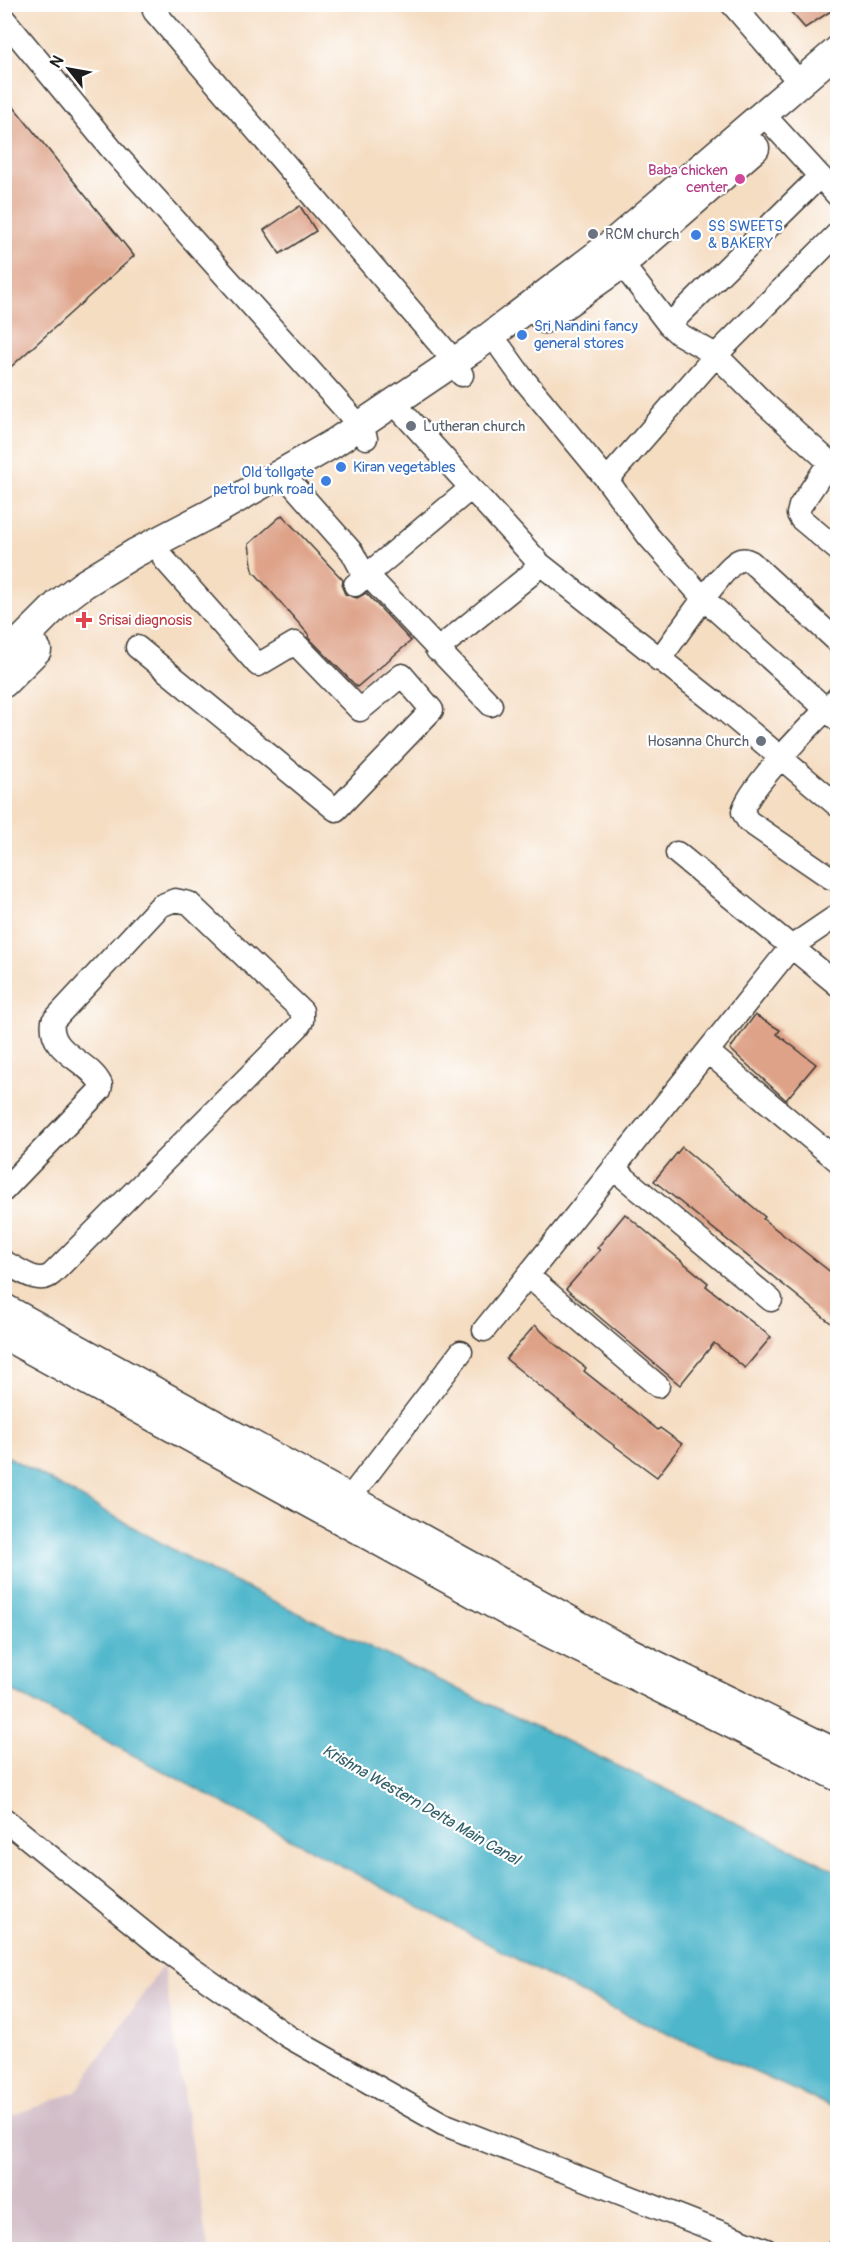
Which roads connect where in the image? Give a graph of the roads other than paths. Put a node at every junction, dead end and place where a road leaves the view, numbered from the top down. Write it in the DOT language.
graph roads {
  1 [pos="154,4"];
  2 [pos="732,4"];
  3 [pos="4,19"];
  4 [pos="837,50"];
  5 [pos="837,75"];
  6 [pos="800,83"];
  7 [pos="770,122"];
  8 [pos="820,176"];
  9 [pos="837,196"];
  10 [pos="837,233"];
  11 [pos="622,264"];
  12 [pos="669,325"];
  13 [pos="501,348"];
  14 [pos="716,356"];
  15 [pos="459,368"];
  16 [pos="400,409"];
  17 [pos="363,432"];
  18 [pos="833,466"];
  19 [pos="607,480"];
  20 [pos="292,484"];
  21 [pos="471,488"];
  22 [pos="837,550"];
  23 [pos="164,559"];
  24 [pos="539,563"];
  25 [pos="361,580"];
  26 [pos="704,599"];
  27 [pos="837,642"];
  28 [pos="137,646"];
  29 [pos="437,650"];
  30 [pos="4,658"];
  31 [pos="659,660"];
  32 [pos="4,683"];
  33 [pos="491,705"];
  34 [pos="834,709"];
  35 [pos="781,758"];
  36 [pos="837,806"];
  37 [pos="677,853"];
  38 [pos="831,878"];
  39 [pos="837,915"];
  40 [pos="791,947"];
  41 [pos="837,985"];
  42 [pos="708,1052"];
  43 [pos="837,1161"];
  44 [pos="614,1169"];
  45 [pos="4,1190"];
  46 [pos="4,1262"];
  47 [pos="528,1276"];
  48 [pos="771,1300"];
  49 [pos="6,1318"];
  50 [pos="484,1330"];
  51 [pos="461,1352"];
  52 [pos="658,1386"];
  53 [pos="344,1507"];
  54 [pos="550,1622"];
  55 [pos="837,1754"];
  56 [pos="837,1777"];
  57 [pos="4,1819"];
  58 [pos="766,2250"];
  1 -- 15 [label="street"];
  2 -- 6 [label="street"];
  3 -- 17 [label="street"];
  4 -- 6 [label="main road"];
  5 -- 7 [label="main road"];
  6 -- 7 [label="main road"];
  7 -- 8 [label="street"];
  7 -- 11 [label="main road"];
  7 -- 15 [label="main road"];
  8 -- 9 [label="street"];
  8 -- 12 [label="street"];
  10 -- 14 [label="street"];
  11 -- 12 [label="street"];
  11 -- 13 [label="main road"];
  12 -- 14 [label="street"];
  13 -- 15 [label="main road"];
  13 -- 19 [label="street"];
  14 -- 18 [label="street"];
  14 -- 19 [label="street"];
  15 -- 16 [label="main road"];
  16 -- 17 [label="main road"];
  16 -- 21 [label="street"];
  17 -- 20 [label="main road"];
  17 -- 30 [label="main road"];
  18 -- 22 [label="street"];
  19 -- 26 [label="street"];
  20 -- 23 [label="main road"];
  20 -- 25 [label="street"];
  21 -- 24 [label="street"];
  21 -- 25 [label="street"];
  23 -- 28 [label="street"];
  23 -- 32 [label="main road"];
  24 -- 29 [label="street"];
  24 -- 31 [label="street"];
  25 -- 29 [label="street"];
  26 -- 27 [label="street"];
  26 -- 31 [label="street"];
  26 -- 34 [label="street"];
  29 -- 33 [label="street"];
  31 -- 35 [label="street"];
  34 -- 35 [label="street"];
  35 -- 36 [label="street"];
  35 -- 38 [label="street"];
  37 -- 40 [label="street"];
  39 -- 40 [label="street"];
  40 -- 41 [label="street"];
  40 -- 42 [label="street"];
  42 -- 43 [label="street"];
  42 -- 44 [label="street"];
  44 -- 47 [label="street"];
  44 -- 48 [label="street"];
  45 -- 46 [label="street"];
  47 -- 50 [label="street"];
  47 -- 52 [label="street"];
  49 -- 53 [label="main road"];
  51 -- 53 [label="street"];
  53 -- 54 [label="main road"];
  54 -- 55 [label="main road"];
  54 -- 56 [label="main road"];
  57 -- 58 [label="street"];
}
